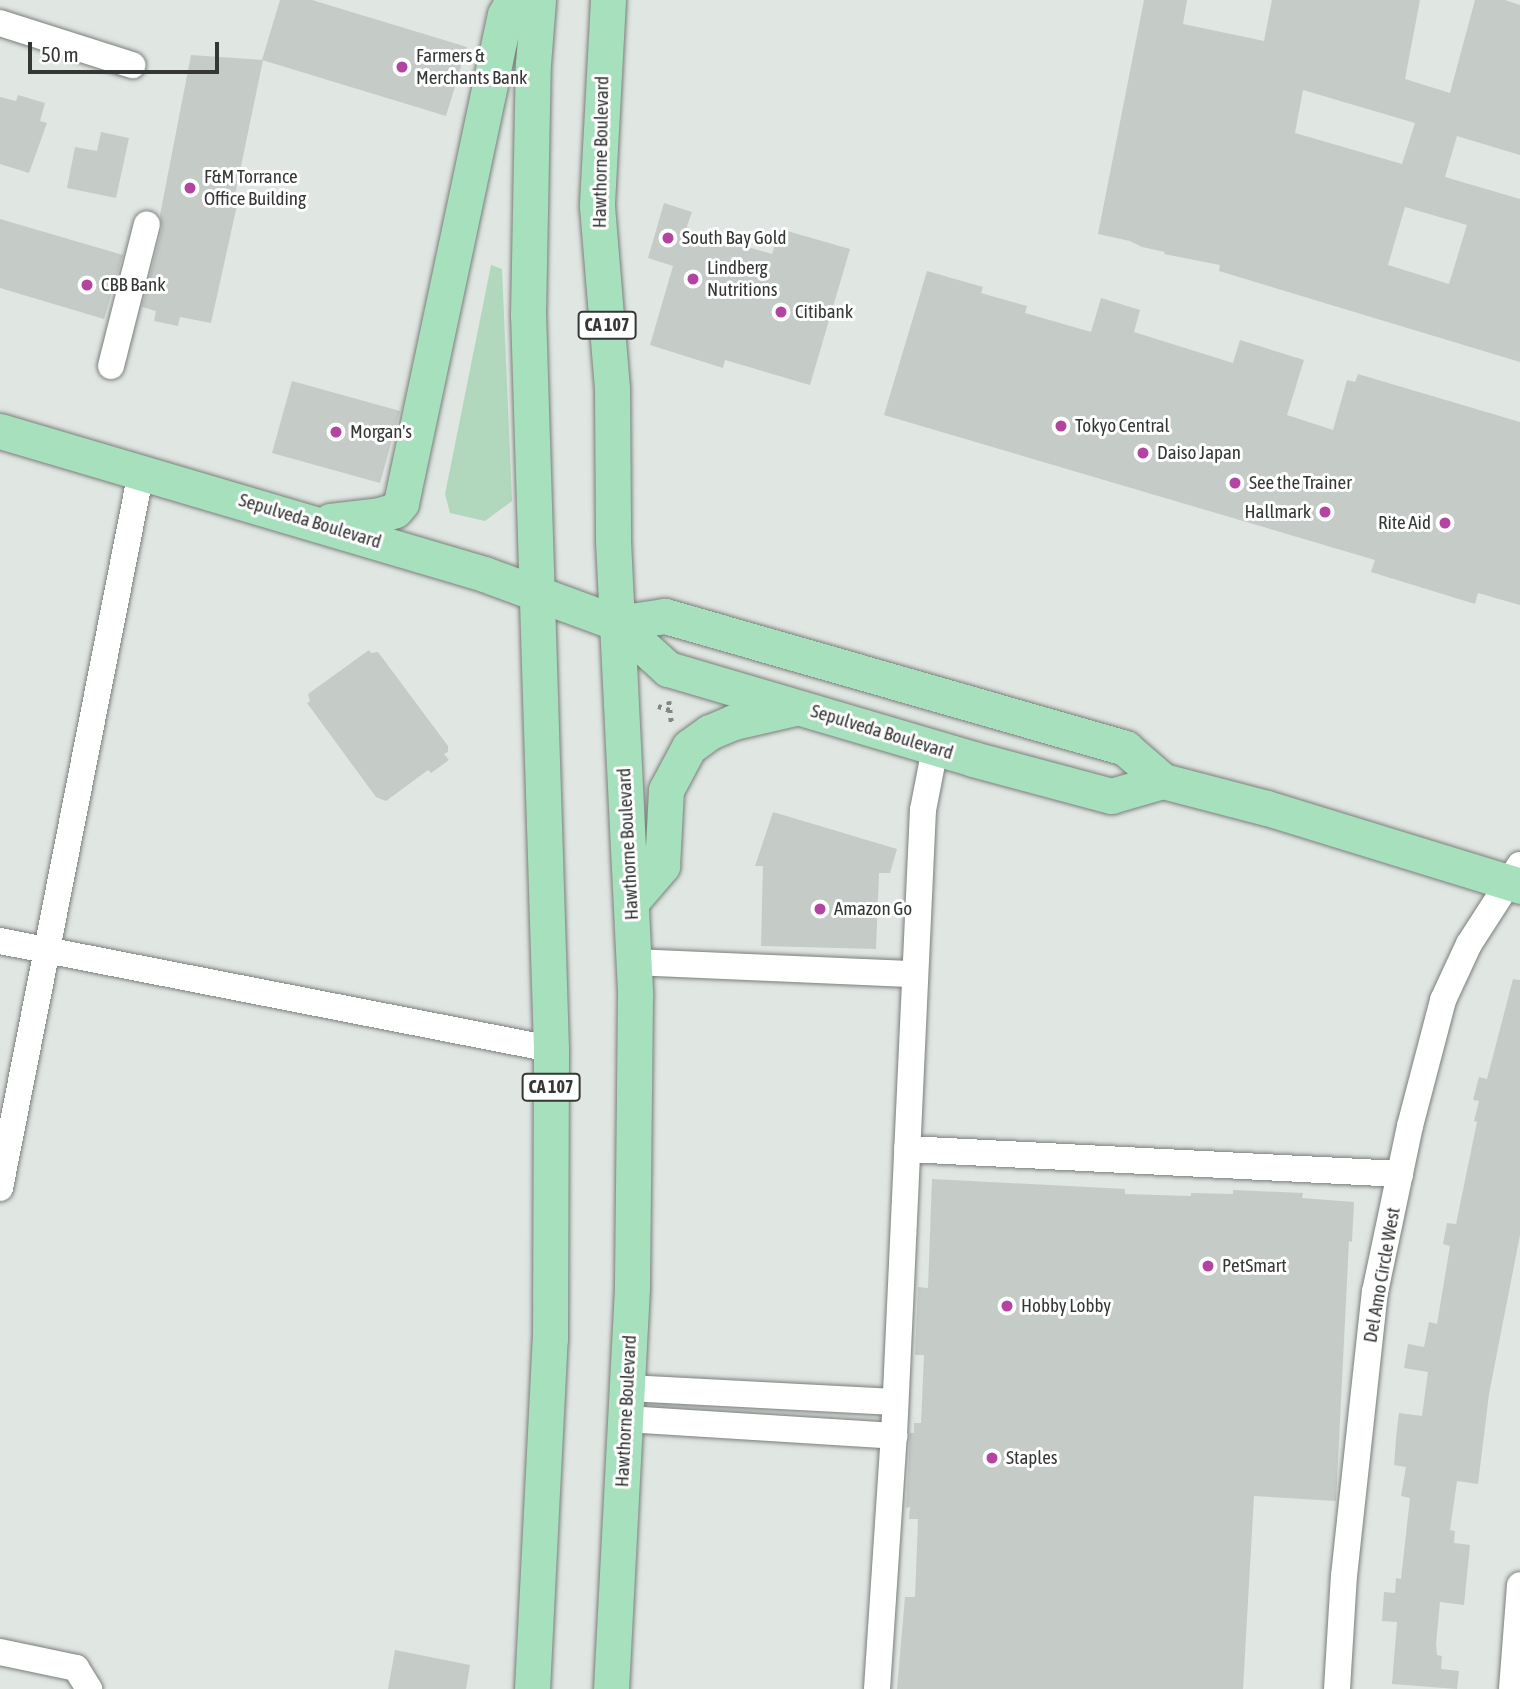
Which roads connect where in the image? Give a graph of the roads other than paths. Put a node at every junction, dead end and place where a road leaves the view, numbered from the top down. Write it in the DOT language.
graph roads {
  1 [pos="513,0"];
  2 [pos="538,0"];
  3 [pos="608,0"];
  4 [pos="0,23"];
  5 [pos="132,65"];
  6 [pos="147,224"];
  7 [pos="111,366"];
  8 [pos="0,430"];
  9 [pos="141,472"];
  10 [pos="318,523"];
  11 [pos="537,594"];
  12 [pos="617,623"];
  13 [pos="800,707"];
  14 [pos="935,748"];
  15 [pos="1163,781"];
  16 [pos="1516,878"];
  17 [pos="631,902"];
  18 [pos="0,941"];
  19 [pos="46,950"];
  20 [pos="634,962"];
  21 [pos="914,974"];
  22 [pos="551,1049"];
  23 [pos="906,1149"];
  24 [pos="1400,1174"];
  25 [pos="0,1188"];
  26 [pos="895,1402"];
  27 [pos="627,1403"];
  28 [pos="894,1436"];
  29 [pos="1520,1585"];
  30 [pos="0,1652"];
  31 [pos="89,1689"];
  32 [pos="532,1689"];
  33 [pos="611,1689"];
  34 [pos="877,1689"];
  35 [pos="1337,1689"];
  36 [pos="1511,1689"];
  1 -- 10 [label="main road"];
  2 -- 11 [label="main road, CA 107"];
  3 -- 12 [label="main road, Hawthorne Boulevard / CA 107"];
  4 -- 5 [label="street"];
  6 -- 7 [label="street"];
  8 -- 9 [label="main road, Sepulveda Boulevard"];
  9 -- 10 [label="main road, Sepulveda Boulevard"];
  9 -- 19 [label="street"];
  10 -- 11 [label="main road, Sepulveda Boulevard"];
  11 -- 12 [label="main road, Sepulveda Boulevard"];
  11 -- 22 [label="main road, CA 107"];
  12 -- 13 [label="main road, Sepulveda Boulevard"];
  12 -- 15 [label="main road, Sepulveda Boulevard"];
  12 -- 17 [label="main road, Hawthorne Boulevard / CA 107"];
  13 -- 14 [label="main road, Sepulveda Boulevard"];
  13 -- 17 [label="main road"];
  14 -- 15 [label="main road, Sepulveda Boulevard"];
  14 -- 21 [label="street"];
  15 -- 16 [label="main road, Sepulveda Boulevard"];
  16 -- 24 [label="street, Del Amo Circle West"];
  17 -- 20 [label="main road, Hawthorne Boulevard / CA 107"];
  18 -- 19 [label="street"];
  19 -- 22 [label="street"];
  19 -- 25 [label="street"];
  20 -- 21 [label="street"];
  20 -- 27 [label="main road, Hawthorne Boulevard / CA 107"];
  21 -- 23 [label="street"];
  22 -- 32 [label="main road, CA 107"];
  23 -- 24 [label="street"];
  23 -- 26 [label="street"];
  24 -- 35 [label="street, Del Amo Circle West"];
  26 -- 27 [label="street"];
  26 -- 28 [label="street"];
  27 -- 28 [label="street"];
  27 -- 33 [label="main road, Hawthorne Boulevard / CA 107"];
  28 -- 34 [label="street"];
  29 -- 36 [label="street"];
  30 -- 31 [label="street"];
}
